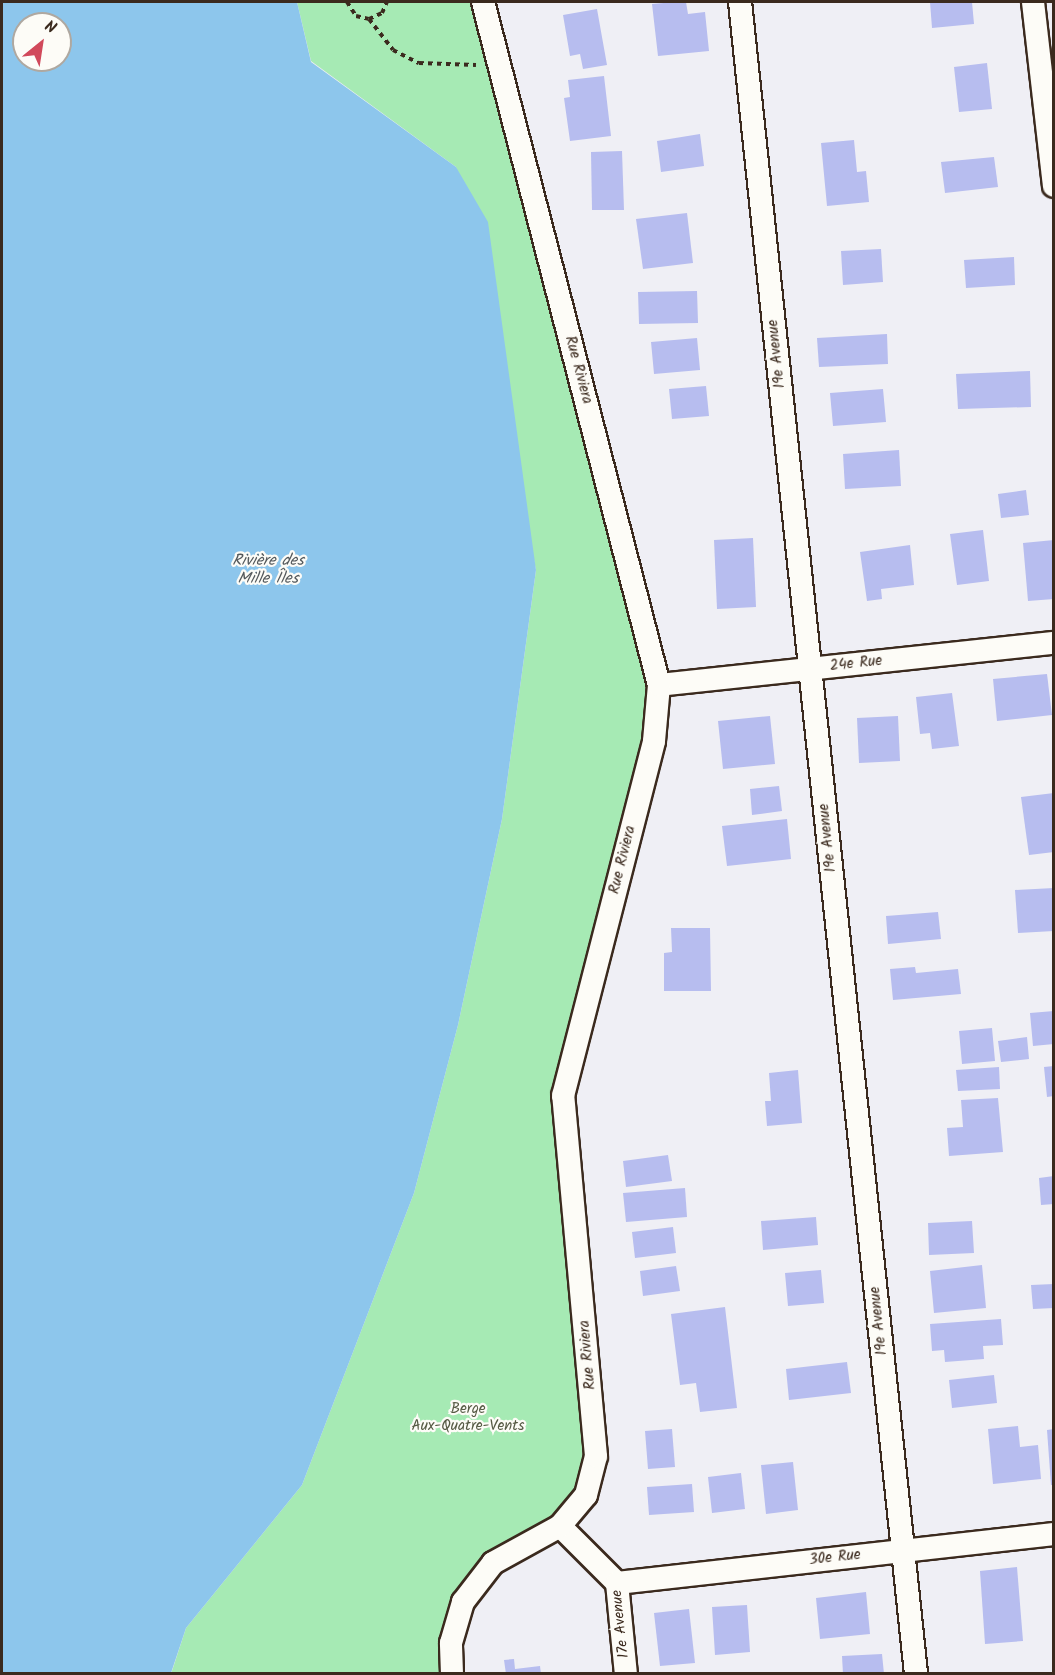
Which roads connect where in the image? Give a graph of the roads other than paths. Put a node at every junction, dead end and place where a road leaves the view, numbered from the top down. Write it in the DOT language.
graph roads {
  1 [pos="483,2"];
  2 [pos="740,2"];
  3 [pos="1033,2"];
  4 [pos="1053,186"];
  5 [pos="1053,643"];
  6 [pos="810,669"];
  7 [pos="659,685"];
  8 [pos="560,1526"];
  9 [pos="1053,1534"];
  10 [pos="903,1551"];
  11 [pos="617,1583"];
  12 [pos="452,1674"];
  13 [pos="626,1674"];
  14 [pos="916,1674"];
  1 -- 7 [label="street, Rue Riviera"];
  2 -- 6 [label="street, 19e Avenue"];
  3 -- 4 [label="street"];
  5 -- 6 [label="street, 24e Rue"];
  6 -- 7 [label="street, 24e Rue"];
  6 -- 10 [label="street, 19e Avenue"];
  7 -- 8 [label="street, Rue Riviera"];
  8 -- 11 [label="street, 17e Avenue"];
  8 -- 12 [label="street, Rue Riviera"];
  9 -- 10 [label="street, 30e Rue"];
  10 -- 11 [label="street, 30e Rue"];
  10 -- 14 [label="street, 19e Avenue"];
  11 -- 13 [label="street, 17e Avenue"];
}
